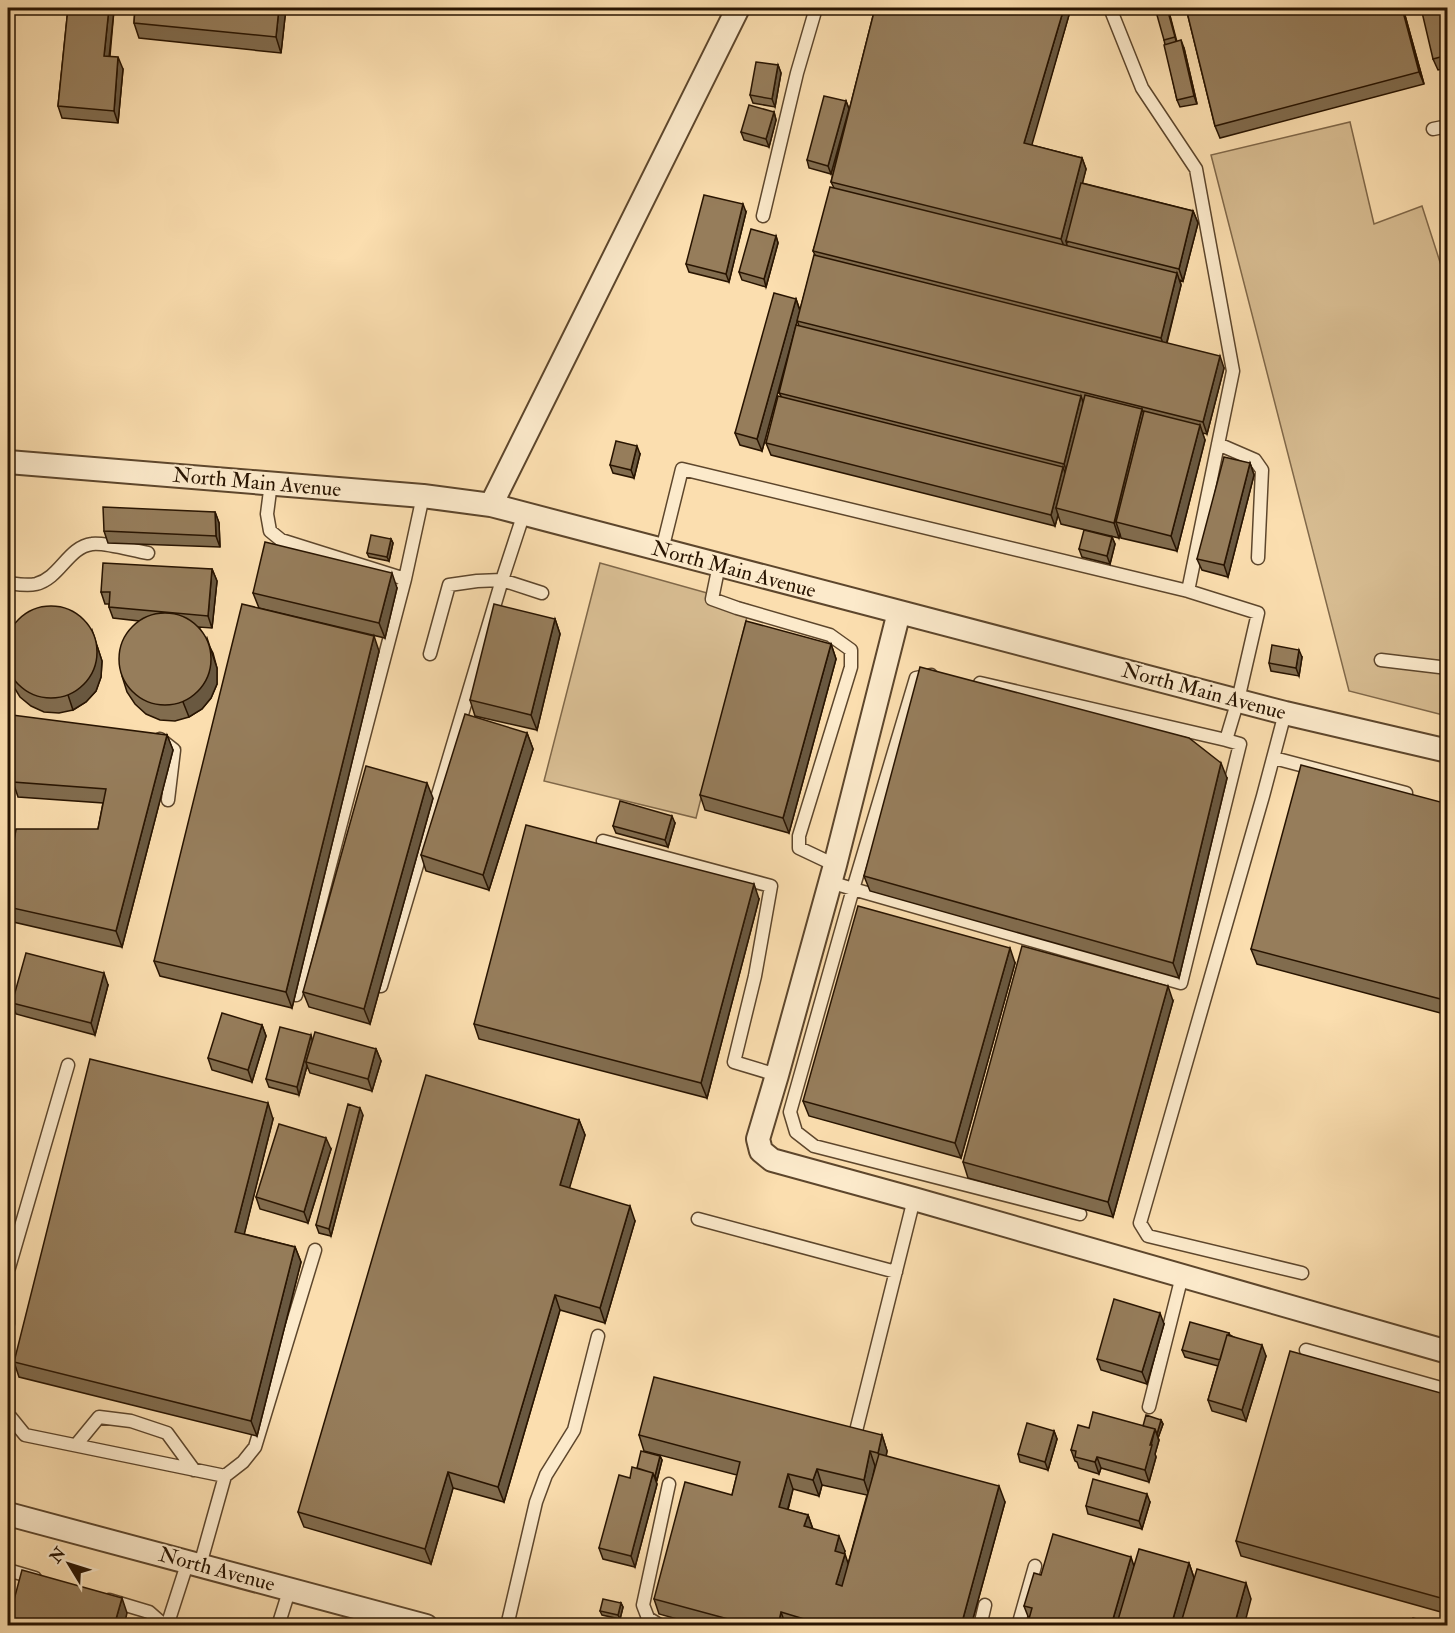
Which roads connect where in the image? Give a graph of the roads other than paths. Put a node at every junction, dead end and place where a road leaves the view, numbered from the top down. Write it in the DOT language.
graph roads {
  1 [pos="738,8"];
  2 [pos="816,8"];
  3 [pos="1110,8"];
  4 [pos="1448,126"];
  5 [pos="1433,129"];
  6 [pos="763,216"];
  7 [pos="1218,444"];
  8 [pos="8,462"];
  9 [pos="271,483"];
  10 [pos="423,496"];
  11 [pos="491,505"];
  12 [pos="524,513"];
  13 [pos="662,550"];
  14 [pos="148,554"];
  15 [pos="1258,558"];
  16 [pos="720,565"];
  17 [pos="405,579"];
  18 [pos="502,580"];
  19 [pos="8,584"];
  20 [pos="1188,591"];
  21 [pos="542,593"];
  22 [pos="899,612"];
  23 [pos="430,654"];
  24 [pos="1380,660"];
  25 [pos="1448,668"];
  26 [pos="948,676"];
  27 [pos="971,681"];
  28 [pos="1238,700"];
  29 [pos="1286,713"];
  30 [pos="151,734"];
  31 [pos="1226,740"];
  32 [pos="1448,751"];
  33 [pos="1274,758"];
  34 [pos="1415,796"];
  35 [pos="168,800"];
  36 [pos="603,841"];
  37 [pos="833,873"];
  38 [pos="853,889"];
  39 [pos="381,986"];
  40 [pos="296,995"];
  41 [pos="68,1065"];
  42 [pos="777,1075"];
  43 [pos="914,1199"];
  44 [pos="1080,1214"];
  45 [pos="698,1219"];
  46 [pos="315,1250"];
  47 [pos="8,1271"];
  48 [pos="896,1272"];
  49 [pos="1302,1274"];
  50 [pos="1182,1276"];
  51 [pos="8,1324"];
  52 [pos="598,1336"];
  53 [pos="1306,1350"];
  54 [pos="1448,1352"];
  55 [pos="8,1361"];
  56 [pos="1448,1390"];
  57 [pos="1149,1407"];
  58 [pos="856,1431"];
  59 [pos="76,1445"];
  60 [pos="194,1470"];
  61 [pos="225,1476"];
  62 [pos="669,1484"];
  63 [pos="8,1514"];
  64 [pos="194,1563"];
  65 [pos="1035,1566"];
  66 [pos="8,1570"];
  67 [pos="51,1583"];
  68 [pos="290,1588"];
  69 [pos="94,1596"];
  70 [pos="985,1605"];
  71 [pos="166,1626"];
  72 [pos="278,1626"];
  73 [pos="426,1626"];
  74 [pos="507,1626"];
  75 [pos="661,1626"];
  76 [pos="980,1626"];
  77 [pos="1018,1626"];
  1 -- 11 [label="street"];
  2 -- 6 [label="lane"];
  3 -- 7 [label="lane"];
  4 -- 5 [label="lane"];
  7 -- 15 [label="lane"];
  7 -- 20 [label="lane"];
  8 -- 9 [label="street, North Main Avenue"];
  9 -- 10 [label="street, North Main Avenue"];
  9 -- 17 [label="lane"];
  10 -- 11 [label="street, North Main Avenue"];
  10 -- 17 [label="lane"];
  11 -- 12 [label="street, North Main Avenue"];
  12 -- 13 [label="street, North Main Avenue"];
  12 -- 18 [label="lane"];
  13 -- 16 [label="street, North Main Avenue"];
  13 -- 20 [label="lane"];
  14 -- 19 [label="lane"];
  16 -- 22 [label="street, North Main Avenue"];
  16 -- 37 [label="lane"];
  17 -- 40 [label="lane"];
  18 -- 21 [label="lane"];
  18 -- 23 [label="lane"];
  18 -- 39 [label="lane"];
  20 -- 28 [label="lane"];
  22 -- 28 [label="street, North Main Avenue"];
  22 -- 37 [label="street"];
  24 -- 25 [label="lane"];
  26 -- 38 [label="lane"];
  27 -- 31 [label="lane"];
  28 -- 29 [label="street, North Main Avenue"];
  28 -- 31 [label="lane"];
  29 -- 32 [label="street, North Main Avenue"];
  29 -- 33 [label="lane"];
  30 -- 35 [label="lane"];
  31 -- 38 [label="lane"];
  33 -- 34 [label="lane"];
  33 -- 49 [label="lane"];
  36 -- 42 [label="lane"];
  37 -- 38 [label="lane"];
  37 -- 42 [label="street"];
  38 -- 44 [label="lane"];
  41 -- 47 [label="lane"];
  42 -- 43 [label="street"];
  43 -- 48 [label="lane"];
  43 -- 50 [label="street"];
  45 -- 48 [label="lane"];
  46 -- 61 [label="lane"];
  47 -- 51 [label="lane"];
  48 -- 58 [label="lane"];
  50 -- 54 [label="street"];
  50 -- 57 [label="lane"];
  52 -- 74 [label="lane"];
  53 -- 56 [label="lane"];
  55 -- 59 [label="lane"];
  59 -- 60 [label="lane"];
  59 -- 60 [label="lane"];
  60 -- 61 [label="lane"];
  61 -- 64 [label="lane"];
  62 -- 75 [label="lane"];
  63 -- 64 [label="street, North Avenue"];
  64 -- 68 [label="street, North Avenue"];
  64 -- 71 [label="lane"];
  65 -- 77 [label="lane"];
  66 -- 67 [label="lane"];
  68 -- 72 [label="lane"];
  68 -- 73 [label="street, North Avenue"];
  69 -- 71 [label="lane"];
  70 -- 76 [label="lane"];
}
